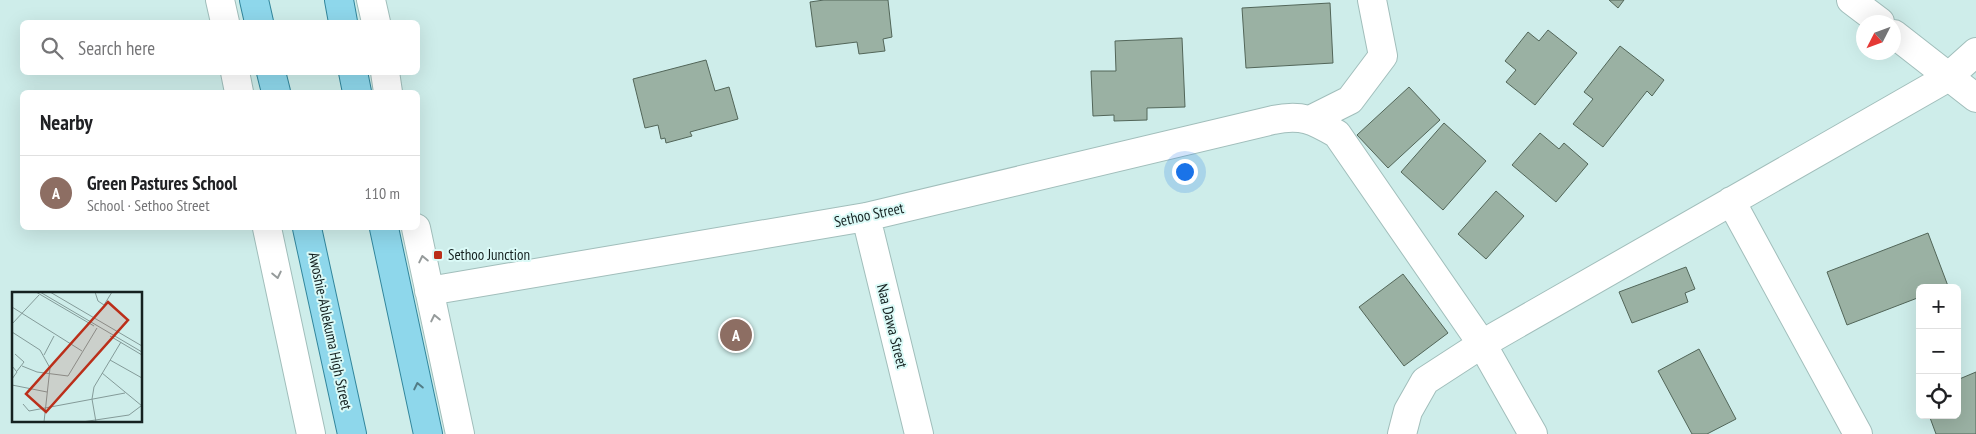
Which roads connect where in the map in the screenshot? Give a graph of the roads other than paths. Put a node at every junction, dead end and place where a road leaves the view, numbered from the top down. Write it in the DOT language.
graph roads {
  1 [pos="220,0"];
  2 [pos="254,0"];
  3 [pos="339,0"];
  4 [pos="371,0"];
  5 [pos="1372,0"];
  6 [pos="1851,0"];
  7 [pos="1871,15"];
  8 [pos="224,20"];
  9 [pos="259,20"];
  10 [pos="343,20"];
  11 [pos="376,20"];
  12 [pos="1901,40"];
  13 [pos="1976,52"];
  14 [pos="236,75"];
  15 [pos="272,75"];
  16 [pos="354,75"];
  17 [pos="385,75"];
  18 [pos="1948,78"];
  19 [pos="239,90"];
  20 [pos="276,90"];
  21 [pos="357,90"];
  22 [pos="388,90"];
  23 [pos="1976,98"];
  24 [pos="1308,119"];
  25 [pos="1731,201"];
  26 [pos="866,218"];
  27 [pos="267,230"];
  28 [pos="307,230"];
  29 [pos="385,230"];
  30 [pos="416,230"];
  31 [pos="430,291"];
  32 [pos="1482,344"];
  33 [pos="310,434"];
  34 [pos="352,434"];
  35 [pos="428,434"];
  36 [pos="460,434"];
  37 [pos="919,434"];
  38 [pos="1402,434"];
  39 [pos="1533,434"];
  40 [pos="1858,434"];
  1 -- 8 [label="street"];
  2 -- 9 [label="main road"];
  3 -- 10 [label="main road"];
  4 -- 11 [label="street"];
  5 -- 24 [label="street"];
  6 -- 7 [label="street"];
  12 -- 18 [label="street"];
  13 -- 18 [label="street"];
  14 -- 19 [label="street"];
  15 -- 20 [label="main road"];
  16 -- 21 [label="main road"];
  17 -- 22 [label="street"];
  18 -- 23 [label="street"];
  18 -- 25 [label="street"];
  24 -- 26 [label="street, Sethoo Street"];
  24 -- 32 [label="street"];
  25 -- 32 [label="street"];
  25 -- 40 [label="street"];
  26 -- 31 [label="street, Sethoo Street"];
  26 -- 37 [label="street, Naa Dawa Street"];
  27 -- 33 [label="street, one-way"];
  28 -- 34 [label="main road, Awoshie-Ablekuma High Street"];
  35 -- 29 [label="main road, one-way"];
  31 -- 30 [label="street, one-way"];
  36 -- 31 [label="street, one-way"];
  32 -- 38 [label="street"];
  32 -- 39 [label="street"];
}
